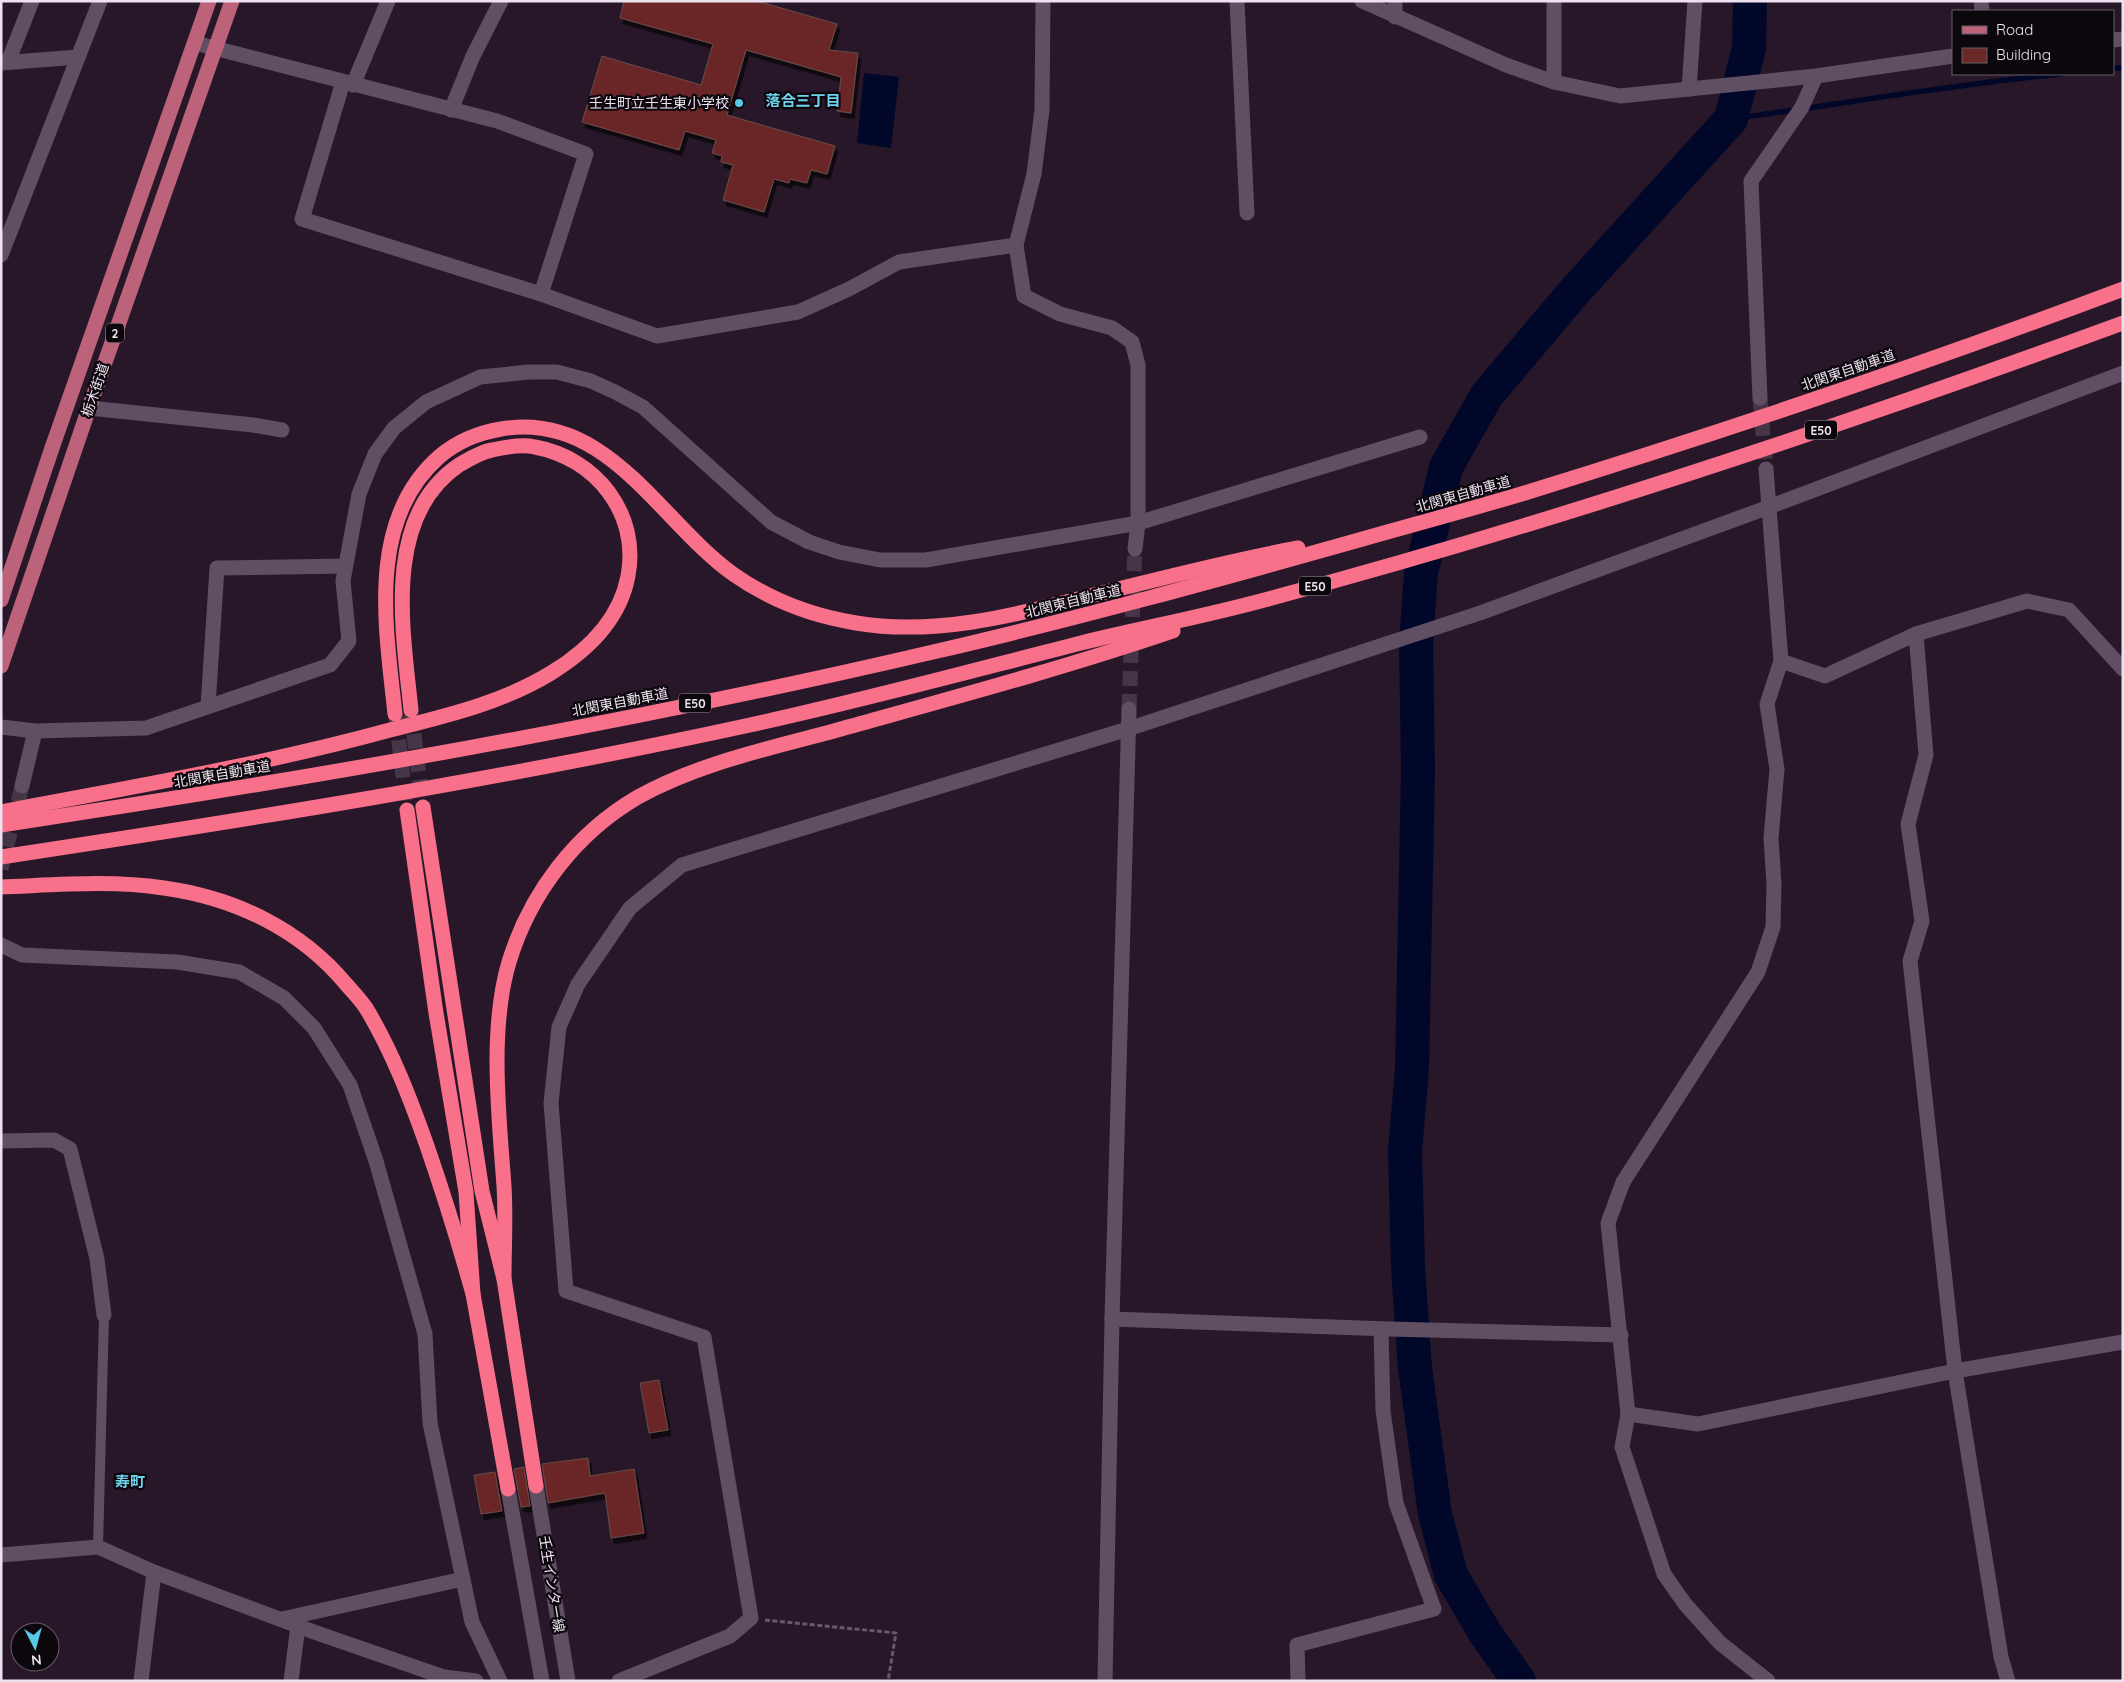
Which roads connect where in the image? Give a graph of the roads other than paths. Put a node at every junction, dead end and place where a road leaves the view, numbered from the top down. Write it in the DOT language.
graph roads {
  1 [pos="32,1"];
  2 [pos="100,1"];
  3 [pos="210,1"];
  4 [pos="232,1"];
  5 [pos="388,1"];
  6 [pos="501,1"];
  7 [pos="1043,1"];
  8 [pos="1236,1"];
  9 [pos="1362,1"];
  10 [pos="1395,1"];
  11 [pos="1554,1"];
  12 [pos="1695,1"];
  13 [pos="1395,17"];
  14 [pos="195,43"];
  15 [pos="216,49"];
  16 [pos="1952,56"];
  17 [pos="78,57"];
  18 [pos="5,62"];
  19 [pos="1816,76"];
  20 [pos="1554,82"];
  21 [pos="348,83"];
  22 [pos="1689,89"];
  23 [pos="451,110"];
  24 [pos="1247,213"];
  25 [pos="6,232"];
  26 [pos="1016,245"];
  27 [pos="1,255"];
  28 [pos="2123,289"];
  29 [pos="542,294"];
  30 [pos="2123,323"];
  31 [pos="2123,373"];
  32 [pos="1760,398"];
  33 [pos="89,408"];
  34 [pos="282,430"];
  35 [pos="1420,437"];
  36 [pos="1766,469"];
  37 [pos="1769,507"];
  38 [pos="1138,523"];
  39 [pos="1379,534"];
  40 [pos="1135,548"];
  41 [pos="345,566"];
  42 [pos="1,600"];
  43 [pos="1248,605"];
  44 [pos="1916,634"];
  45 [pos="1781,661"];
  46 [pos="1,666"];
  47 [pos="2123,669"];
  48 [pos="208,706"];
  49 [pos="1129,709"];
  50 [pos="411,710"];
  51 [pos="395,714"];
  52 [pos="1,727"];
  53 [pos="1128,729"];
  54 [pos="36,731"];
  55 [pos="22,786"];
  56 [pos="423,807"];
  57 [pos="407,810"];
  58 [pos="1,812"];
  59 [pos="1,825"];
  60 [pos="1,857"];
  61 [pos="1,888"];
  62 [pos="1,945"];
  63 [pos="1,1141"];
  64 [pos="504,1279"];
  65 [pos="473,1294"];
  66 [pos="104,1315"];
  67 [pos="1112,1319"];
  68 [pos="1381,1329"];
  69 [pos="1621,1335"];
  70 [pos="2123,1342"];
  71 [pos="1955,1371"];
  72 [pos="1628,1414"];
  73 [pos="536,1486"];
  74 [pos="508,1489"];
  75 [pos="98,1547"];
  76 [pos="1,1555"];
  77 [pos="154,1572"];
  78 [pos="463,1579"];
  79 [pos="282,1619"];
  80 [pos="298,1626"];
  81 [pos="141,1681"];
  82 [pos="291,1681"];
  83 [pos="476,1681"];
  84 [pos="500,1681"];
  85 [pos="542,1681"];
  86 [pos="568,1681"];
  87 [pos="619,1681"];
  88 [pos="1105,1681"];
  89 [pos="1298,1681"];
  90 [pos="1768,1681"];
  91 [pos="2008,1681"];
  1 -- 18 [label="street"];
  2 -- 17 [label="street"];
  3 -- 14 [label="main road, 栃木街道 / 2"];
  4 -- 15 [label="main road, 栃木街道 / 2"];
  5 -- 21 [label="street"];
  6 -- 23 [label="street"];
  7 -- 26 [label="street"];
  8 -- 24 [label="street"];
  9 -- 13 [label="street"];
  10 -- 13 [label="street"];
  11 -- 20 [label="street"];
  12 -- 22 [label="street"];
  13 -- 20 [label="street"];
  14 -- 15 [label="street"];
  14 -- 42 [label="main road, 栃木街道 / 2"];
  15 -- 21 [label="street"];
  15 -- 33 [label="main road, 栃木街道 / 2"];
  16 -- 19 [label="street"];
  17 -- 18 [label="street"];
  17 -- 25 [label="street"];
  19 -- 22 [label="street"];
  19 -- 32 [label="street"];
  20 -- 22 [label="street"];
  21 -- 23 [label="street"];
  21 -- 29 [label="street"];
  23 -- 29 [label="street"];
  25 -- 27 [label="street"];
  26 -- 29 [label="street"];
  26 -- 38 [label="street"];
  28 -- 39 [label="highway, 北関東自動車道 / E50"];
  30 -- 43 [label="highway, E50"];
  31 -- 37 [label="street"];
  33 -- 34 [label="street"];
  33 -- 46 [label="main road, 栃木街道 / 2"];
  35 -- 38 [label="street"];
  36 -- 37 [label="street"];
  37 -- 45 [label="street"];
  37 -- 53 [label="street"];
  38 -- 40 [label="street"];
  38 -- 41 [label="street"];
  39 -- 51 [label="highway"];
  39 -- 59 [label="highway, 北関東自動車道 / E50"];
  41 -- 48 [label="street"];
  41 -- 48 [label="street"];
  43 -- 60 [label="highway, E50"];
  43 -- 64 [label="highway"];
  44 -- 45 [label="street"];
  44 -- 47 [label="street"];
  44 -- 71 [label="street"];
  45 -- 69 [label="street"];
  48 -- 54 [label="street"];
  49 -- 53 [label="street"];
  50 -- 58 [label="highway"];
  52 -- 54 [label="street"];
  53 -- 67 [label="street"];
  53 -- 87 [label="street"];
  54 -- 55 [label="street"];
  56 -- 64 [label="highway"];
  57 -- 65 [label="highway"];
  61 -- 65 [label="highway"];
  62 -- 78 [label="street"];
  63 -- 66 [label="street"];
  64 -- 73 [label="highway"];
  65 -- 74 [label="highway"];
  66 -- 75 [label="lane"];
  67 -- 68 [label="street"];
  67 -- 88 [label="street"];
  68 -- 69 [label="street"];
  68 -- 89 [label="street"];
  69 -- 72 [label="street"];
  70 -- 71 [label="street"];
  71 -- 72 [label="street"];
  71 -- 91 [label="street"];
  72 -- 90 [label="street"];
  73 -- 86 [label="street, 壬生インター線"];
  74 -- 85 [label="street, 壬生インター線"];
  75 -- 76 [label="street"];
  75 -- 77 [label="street"];
  77 -- 79 [label="street"];
  77 -- 81 [label="street"];
  78 -- 79 [label="street"];
  78 -- 84 [label="street"];
  79 -- 80 [label="street"];
  80 -- 82 [label="street"];
  80 -- 83 [label="street"];
}
